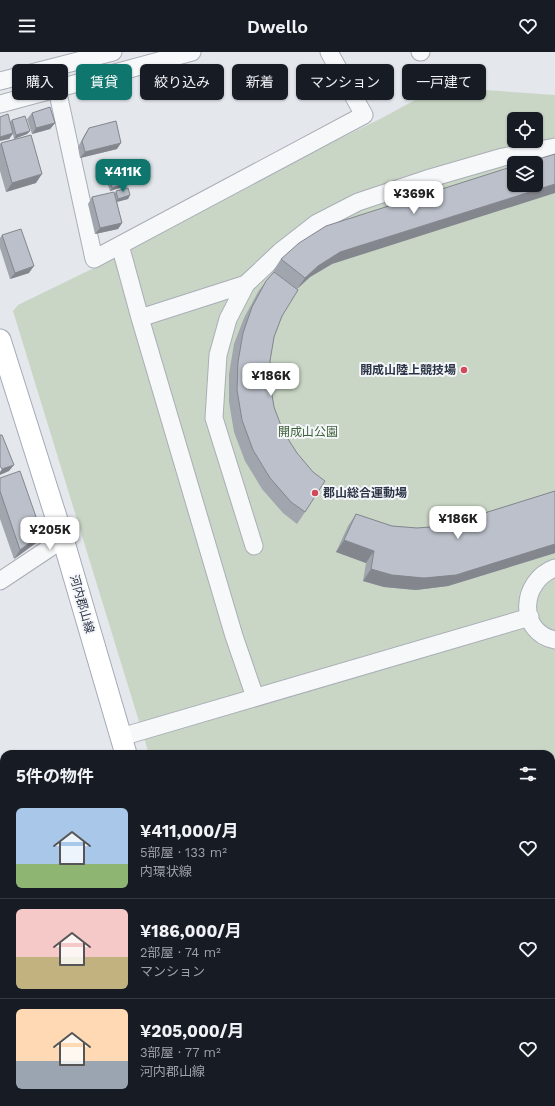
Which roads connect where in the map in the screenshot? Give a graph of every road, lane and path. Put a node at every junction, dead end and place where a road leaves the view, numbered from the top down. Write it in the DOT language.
graph roads {
  1 [pos="113,52"];
  2 [pos="192,52"];
  3 [pos="329,52"];
  4 [pos="52,60"];
  5 [pos="0,81"];
  6 [pos="68,86"];
  7 [pos="15,100"];
  8 [pos="59,100"];
  9 [pos="0,104"];
  10 [pos="555,147"];
  11 [pos="120,245"];
  12 [pos="246,284"];
  13 [pos="140,318"];
  14 [pos="0,340"];
  15 [pos="5,377"];
  16 [pos="63,539"];
  17 [pos="254,546"];
  18 [pos="555,568"];
  19 [pos="0,581"];
  20 [pos="530,617"];
  21 [pos="555,640"];
  22 [pos="255,698"];
  23 [pos="124,745"];
  1 -- 4 [label="street"];
  2 -- 6 [label="street"];
  3 -- 11 [label="street"];
  4 -- 5 [label="street"];
  7 -- 9 [label="street"];
  8 -- 11 [label="street"];
  10 -- 12 [label="street"];
  11 -- 13 [label="street"];
  12 -- 13 [label="street"];
  12 -- 17 [label="street"];
  13 -- 22 [label="street"];
  14 -- 15 [label="main road, 河内郡山線"];
  15 -- 16 [label="main road, 河内郡山線"];
  16 -- 19 [label="street"];
  16 -- 23 [label="main road, 河内郡山線"];
  18 -- 20 [label="street"];
  20 -- 21 [label="street"];
  20 -- 22 [label="street"];
  22 -- 23 [label="street"];
}
